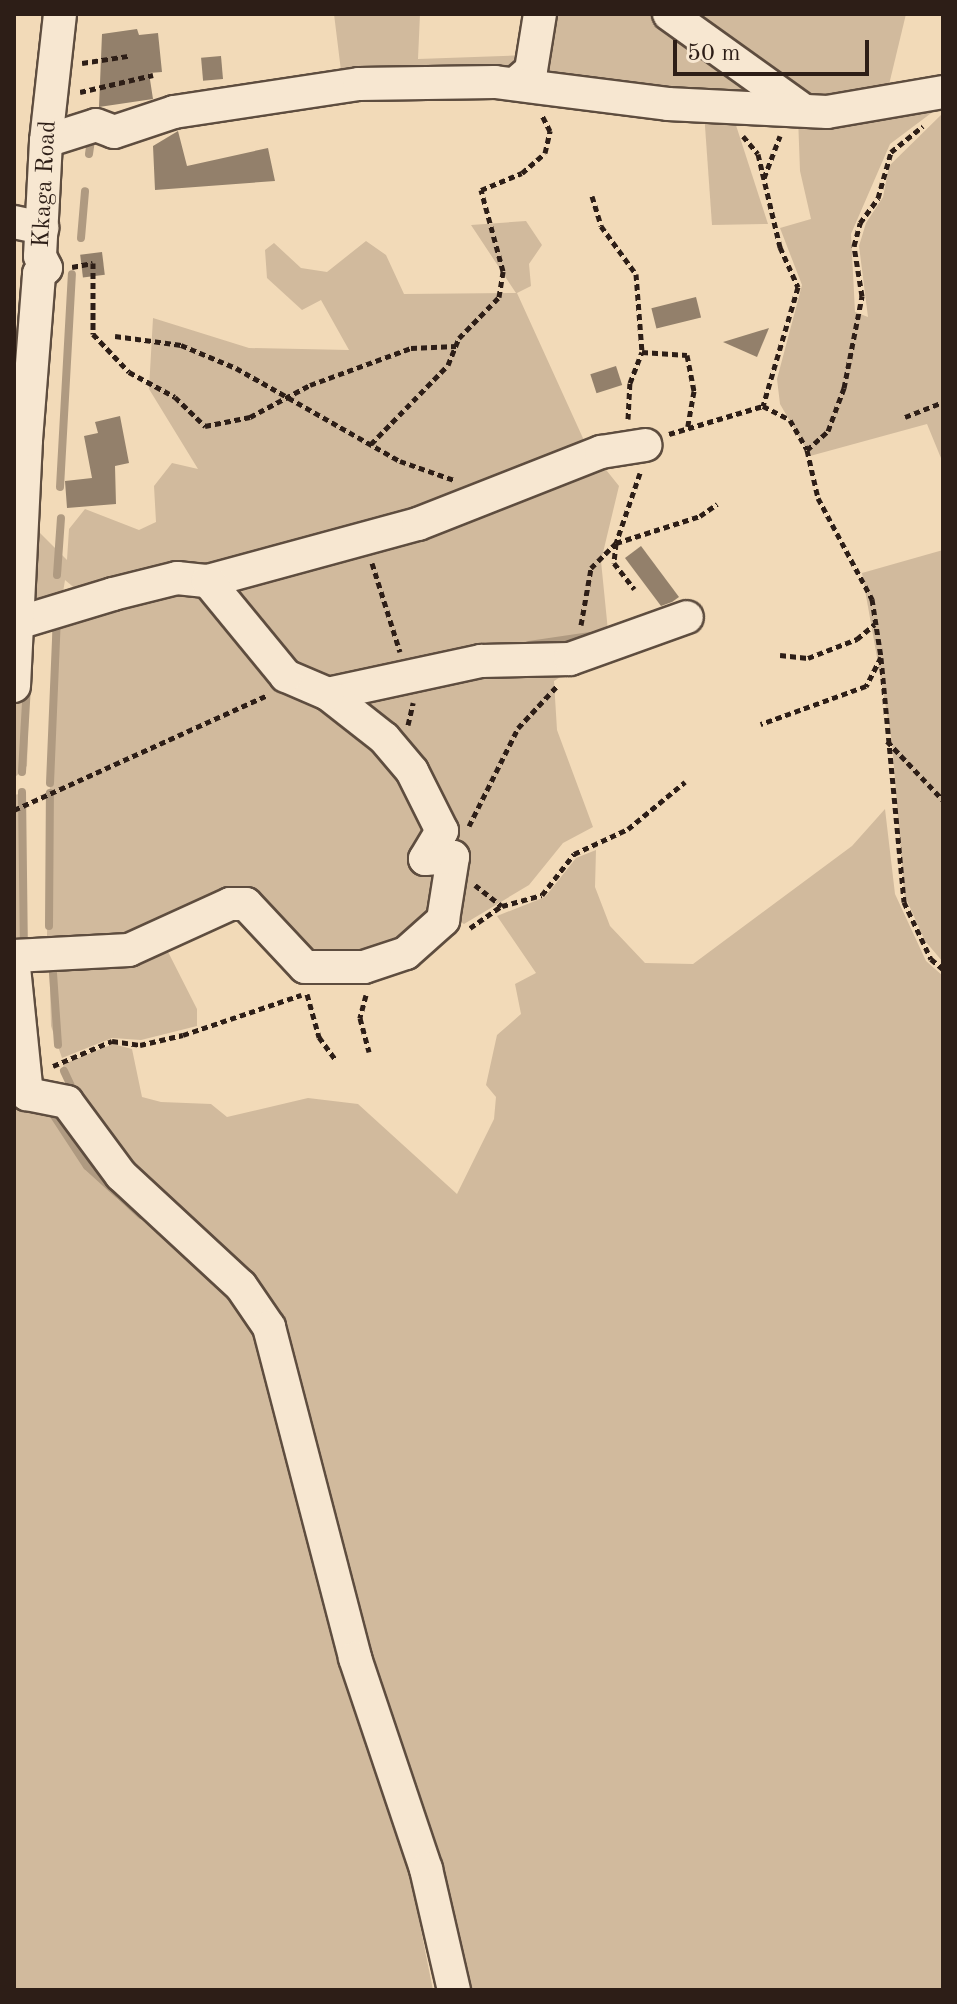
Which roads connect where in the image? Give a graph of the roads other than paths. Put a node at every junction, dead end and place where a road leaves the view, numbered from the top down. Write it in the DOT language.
graph roads {
  1 [pos="60,14"];
  2 [pos="540,14"];
  3 [pos="669,14"];
  4 [pos="521,85"];
  5 [pos="938,105"];
  6 [pos="793,115"];
  7 [pos="46,141"];
  8 [pos="28,225"];
  9 [pos="637,448"];
  10 [pos="208,581"];
  11 [pos="687,617"];
  12 [pos="21,622"];
  13 [pos="14,686"];
  14 [pos="328,694"];
  15 [pos="14,956"];
  16 [pos="14,967"];
  17 [pos="454,1990"];
  1 -- 7 [label="street, Kkaga Road"];
  2 -- 4 [label="street"];
  3 -- 6 [label="street"];
  4 -- 6 [label="street"];
  4 -- 7 [label="street"];
  5 -- 6 [label="street"];
  7 -- 8 [label="street, Kkaga Road"];
  8 -- 12 [label="street, Kkaga Road"];
  9 -- 10 [label="street"];
  10 -- 12 [label="street"];
  10 -- 14 [label="street"];
  11 -- 14 [label="street"];
  12 -- 13 [label="street, Kkaga Road"];
  14 -- 15 [label="street"];
  16 -- 17 [label="street"];
}
